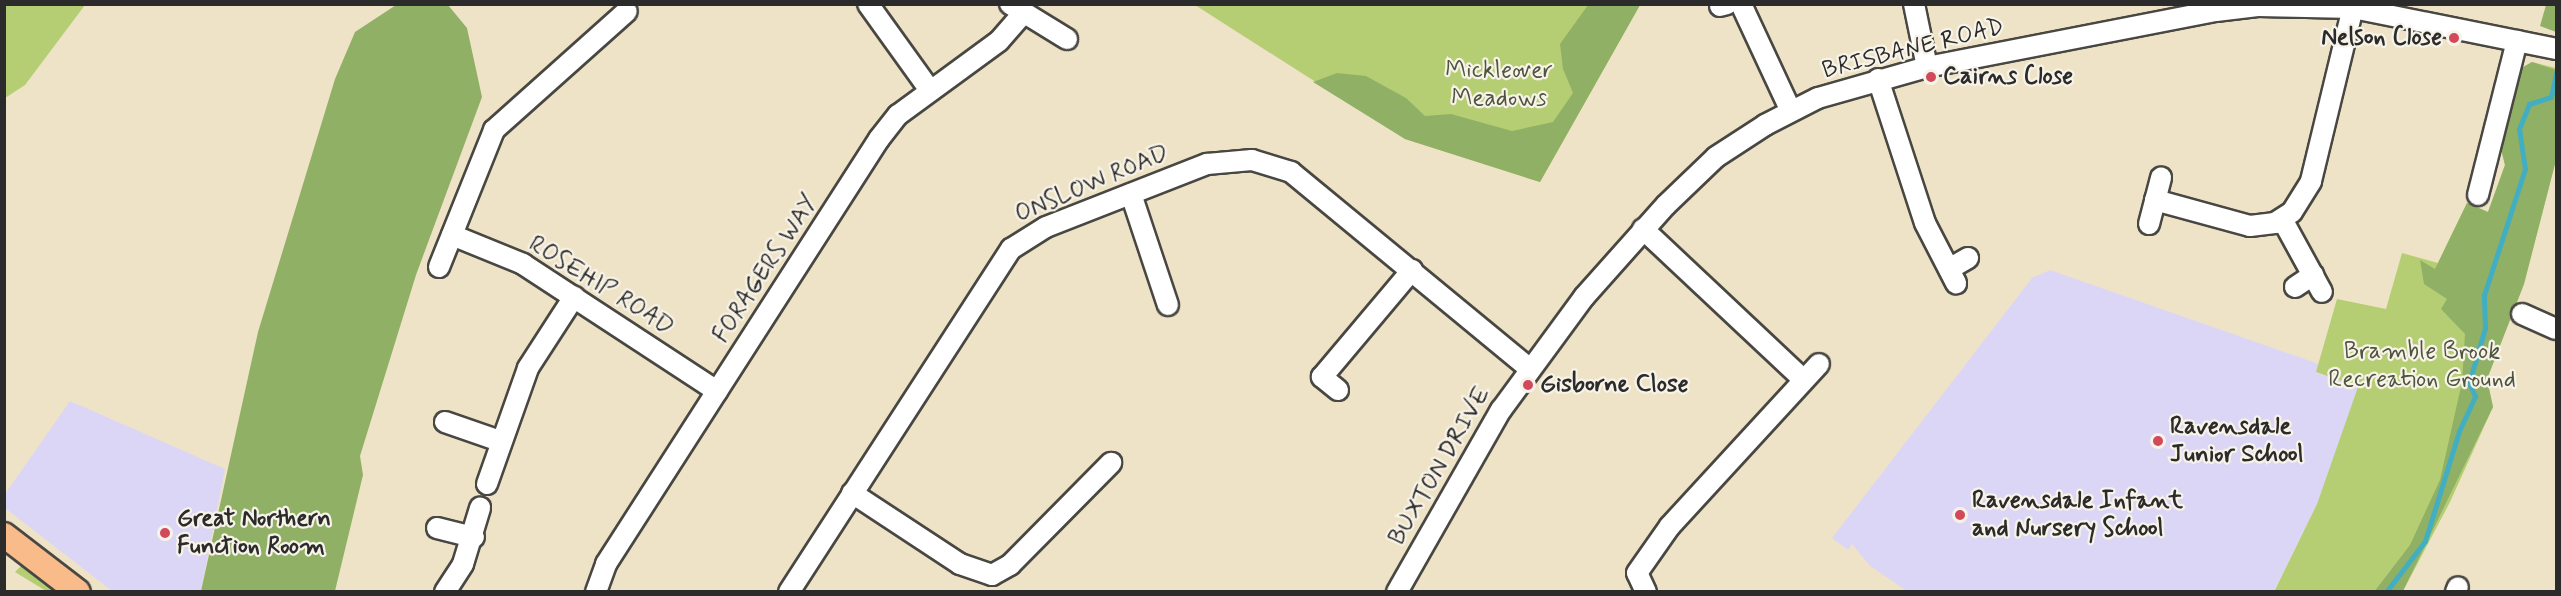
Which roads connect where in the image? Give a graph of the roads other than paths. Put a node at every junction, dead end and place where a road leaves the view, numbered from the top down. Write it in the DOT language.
graph roads {
  1 [pos="868,4"];
  2 [pos="1741,4"];
  3 [pos="1914,4"];
  4 [pos="2353,8"];
  5 [pos="1017,9"];
  6 [pos="627,10"];
  7 [pos="2413,12"];
  8 [pos="1067,39"];
  9 [pos="2517,41"];
  10 [pos="2556,49"];
  11 [pos="1927,67"];
  12 [pos="1878,79"];
  13 [pos="929,89"];
  14 [pos="1791,111"];
  15 [pos="2161,178"];
  16 [pos="1131,194"];
  17 [pos="2478,195"];
  18 [pos="2155,200"];
  19 [pos="2282,219"];
  20 [pos="2149,224"];
  21 [pos="1643,229"];
  22 [pos="452,236"];
  23 [pos="1968,258"];
  24 [pos="439,267"];
  25 [pos="1412,270"];
  26 [pos="2295,287"];
  27 [pos="1158,296"];
  28 [pos="574,297"];
  29 [pos="2522,314"];
  30 [pos="2543,330"];
  31 [pos="1819,364"];
  32 [pos="1530,369"];
  33 [pos="1803,379"];
  34 [pos="1338,390"];
  35 [pos="717,391"];
  36 [pos="445,422"];
  37 [pos="500,441"];
  38 [pos="1111,464"];
  39 [pos="487,484"];
  40 [pos="852,493"];
  41 [pos="480,508"];
  42 [pos="437,528"];
  43 [pos="4,535"];
  44 [pos="474,537"];
  45 [pos="78,591"];
  46 [pos="445,591"];
  47 [pos="596,591"];
  48 [pos="789,591"];
  49 [pos="1397,591"];
  50 [pos="1646,591"];
  1 -- 13 [label="street"];
  2 -- 14 [label="street"];
  3 -- 11 [label="street"];
  4 -- 7 [label="street, BRISBANE ROAD"];
  4 -- 11 [label="street, BRISBANE ROAD"];
  4 -- 19 [label="street"];
  5 -- 8 [label="street, FORAGERS WAY"];
  5 -- 13 [label="street, FORAGERS WAY"];
  6 -- 22 [label="street"];
  7 -- 9 [label="street, BRISBANE ROAD"];
  9 -- 10 [label="street, BRISBANE ROAD"];
  9 -- 17 [label="street"];
  11 -- 12 [label="street, BRISBANE ROAD"];
  12 -- 14 [label="street, BRISBANE ROAD"];
  12 -- 23 [label="street"];
  13 -- 35 [label="street, FORAGERS WAY"];
  14 -- 21 [label="street, BRISBANE ROAD"];
  15 -- 18 [label="street"];
  16 -- 25 [label="street, ONSLOW ROAD"];
  16 -- 27 [label="street"];
  16 -- 40 [label="street, ONSLOW ROAD"];
  18 -- 19 [label="street"];
  18 -- 20 [label="street"];
  19 -- 26 [label="street"];
  21 -- 32 [label="street, BRISBANE ROAD"];
  21 -- 33 [label="street"];
  22 -- 24 [label="street"];
  22 -- 28 [label="street, ROSEHIP ROAD"];
  25 -- 32 [label="street, ONSLOW ROAD"];
  25 -- 34 [label="street"];
  28 -- 35 [label="street, ROSEHIP ROAD"];
  28 -- 37 [label="street"];
  29 -- 30 [label="street"];
  31 -- 33 [label="street"];
  32 -- 49 [label="street, BUXTON DRIVE"];
  33 -- 50 [label="street"];
  35 -- 47 [label="street, FORAGERS WAY"];
  36 -- 37 [label="street"];
  37 -- 39 [label="street"];
  38 -- 40 [label="street"];
  40 -- 48 [label="street, ONSLOW ROAD"];
  41 -- 44 [label="street"];
  42 -- 44 [label="street"];
  43 -- 45 [label="main road"];
  44 -- 46 [label="street"];
}
